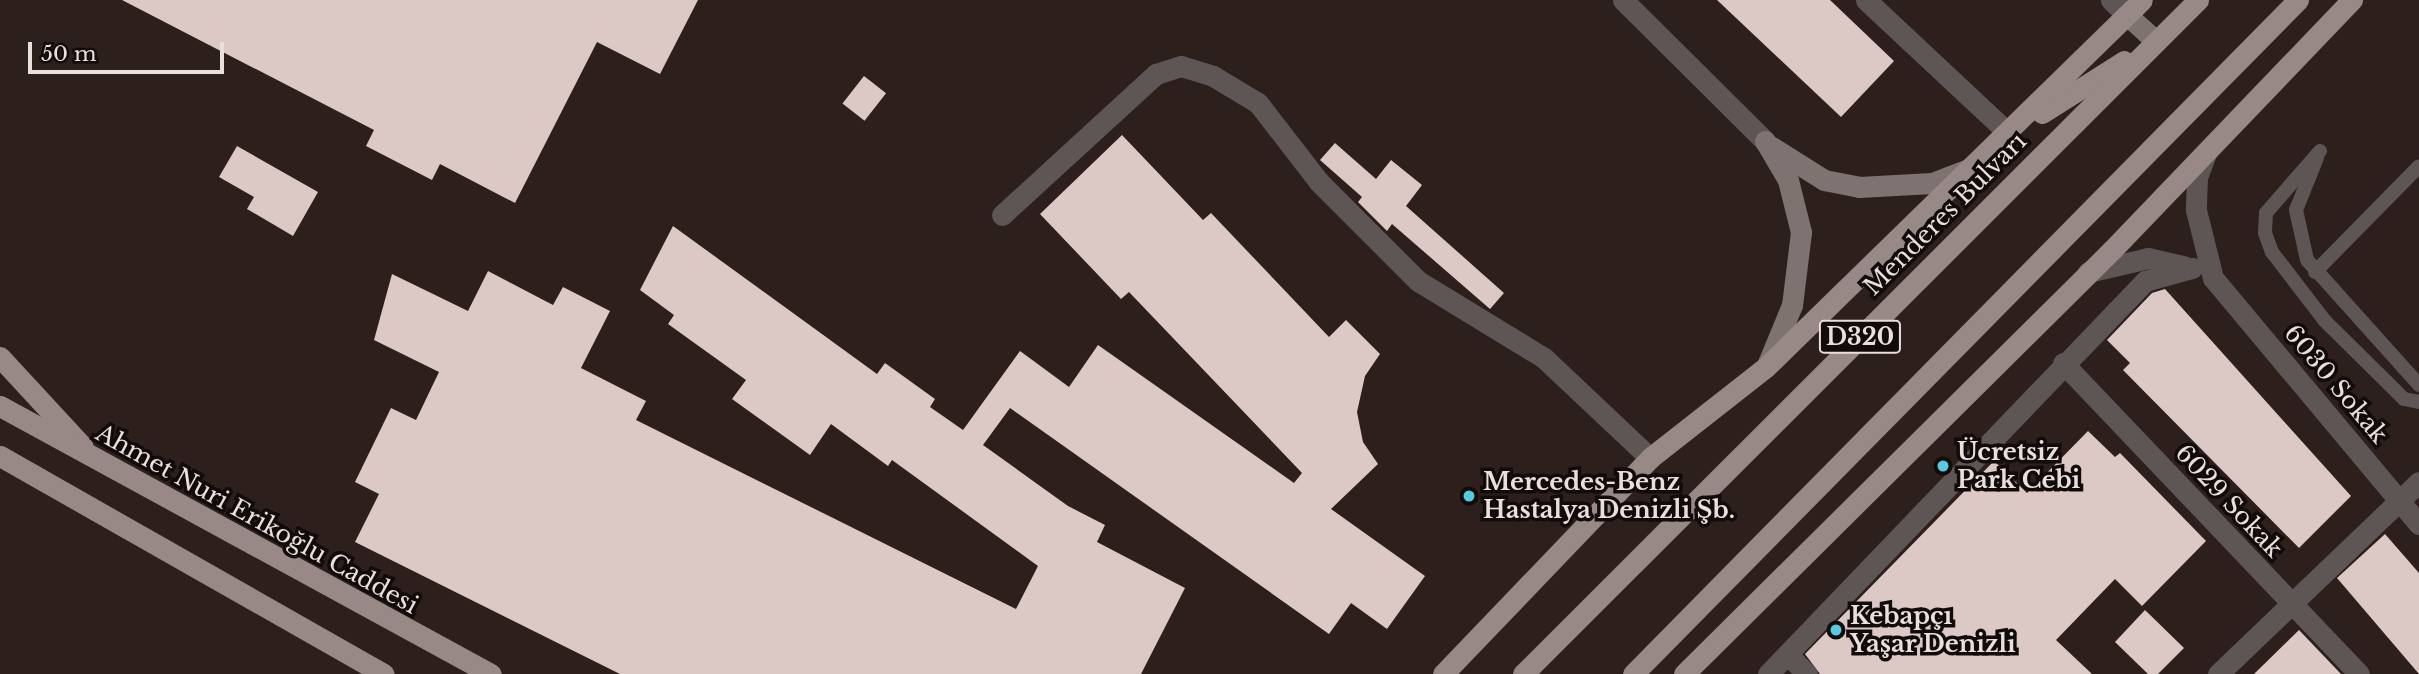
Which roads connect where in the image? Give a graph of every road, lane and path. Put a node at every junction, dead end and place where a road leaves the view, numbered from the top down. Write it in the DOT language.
graph roads {
  1 [pos="1623,0"];
  2 [pos="1866,0"];
  3 [pos="2111,0"];
  4 [pos="2142,0"];
  5 [pos="2198,0"];
  6 [pos="2298,0"];
  7 [pos="2352,0"];
  8 [pos="2127,15"];
  9 [pos="2156,41"];
  10 [pos="2009,134"];
  11 [pos="1765,141"];
  12 [pos="2207,149"];
  13 [pos="2419,166"];
  14 [pos="1972,168"];
  15 [pos="1002,215"];
  16 [pos="2192,268"];
  17 [pos="2088,272"];
  18 [pos="2315,272"];
  19 [pos="2213,278"];
  20 [pos="0,357"];
  21 [pos="2063,363"];
  22 [pos="1766,367"];
  23 [pos="2419,385"];
  24 [pos="2419,402"];
  25 [pos="0,406"];
  26 [pos="0,456"];
  27 [pos="1650,458"];
  28 [pos="97,461"];
  29 [pos="2419,482"];
  30 [pos="2398,499"];
  31 [pos="2419,524"];
  32 [pos="2290,602"];
  33 [pos="1788,655"];
  34 [pos="383,674"];
  35 [pos="491,674"];
  36 [pos="1443,674"];
  37 [pos="1522,674"];
  38 [pos="1633,674"];
  39 [pos="1684,674"];
  40 [pos="1768,674"];
  41 [pos="1807,674"];
  42 [pos="2218,674"];
  43 [pos="2359,674"];
  1 -- 11 [label="street"];
  2 -- 10 [label="street"];
  3 -- 8 [label="street"];
  4 -- 8 [label="main road"];
  5 -- 9 [label="main road, Menderes Bulvarı / D320"];
  6 -- 38 [label="main road, D320"];
  7 -- 12 [label="main road"];
  8 -- 9 [label="street"];
  8 -- 10 [label="main road"];
  9 -- 10 [label="main road"];
  9 -- 37 [label="main road, Menderes Bulvarı / D320"];
  10 -- 14 [label="main road"];
  11 -- 14 [label="street"];
  11 -- 22 [label="street"];
  12 -- 17 [label="main road"];
  12 -- 19 [label="street, 6030 Sokak"];
  13 -- 18 [label="lane"];
  14 -- 22 [label="main road"];
  15 -- 27 [label="street"];
  16 -- 17 [label="street, 6030 Sokak"];
  16 -- 19 [label="street, 6030 Sokak"];
  16 -- 21 [label="street"];
  17 -- 39 [label="main road"];
  18 -- 23 [label="lane"];
  18 -- 24 [label="lane"];
  19 -- 30 [label="street, 6030 Sokak"];
  20 -- 28 [label="main road"];
  21 -- 32 [label="street, 6029 Sokak"];
  21 -- 33 [label="street"];
  22 -- 27 [label="main road"];
  25 -- 28 [label="main road, Ahmet Nuri Erikoğlu Caddesi"];
  26 -- 34 [label="main road"];
  27 -- 36 [label="main road"];
  28 -- 35 [label="main road, Ahmet Nuri Erikoğlu Caddesi"];
  29 -- 30 [label="street"];
  30 -- 31 [label="street, 6030 Sokak"];
  30 -- 32 [label="street"];
  32 -- 42 [label="street"];
  32 -- 43 [label="street, 6029 Sokak"];
  33 -- 40 [label="street"];
  33 -- 41 [label="street"];
}
